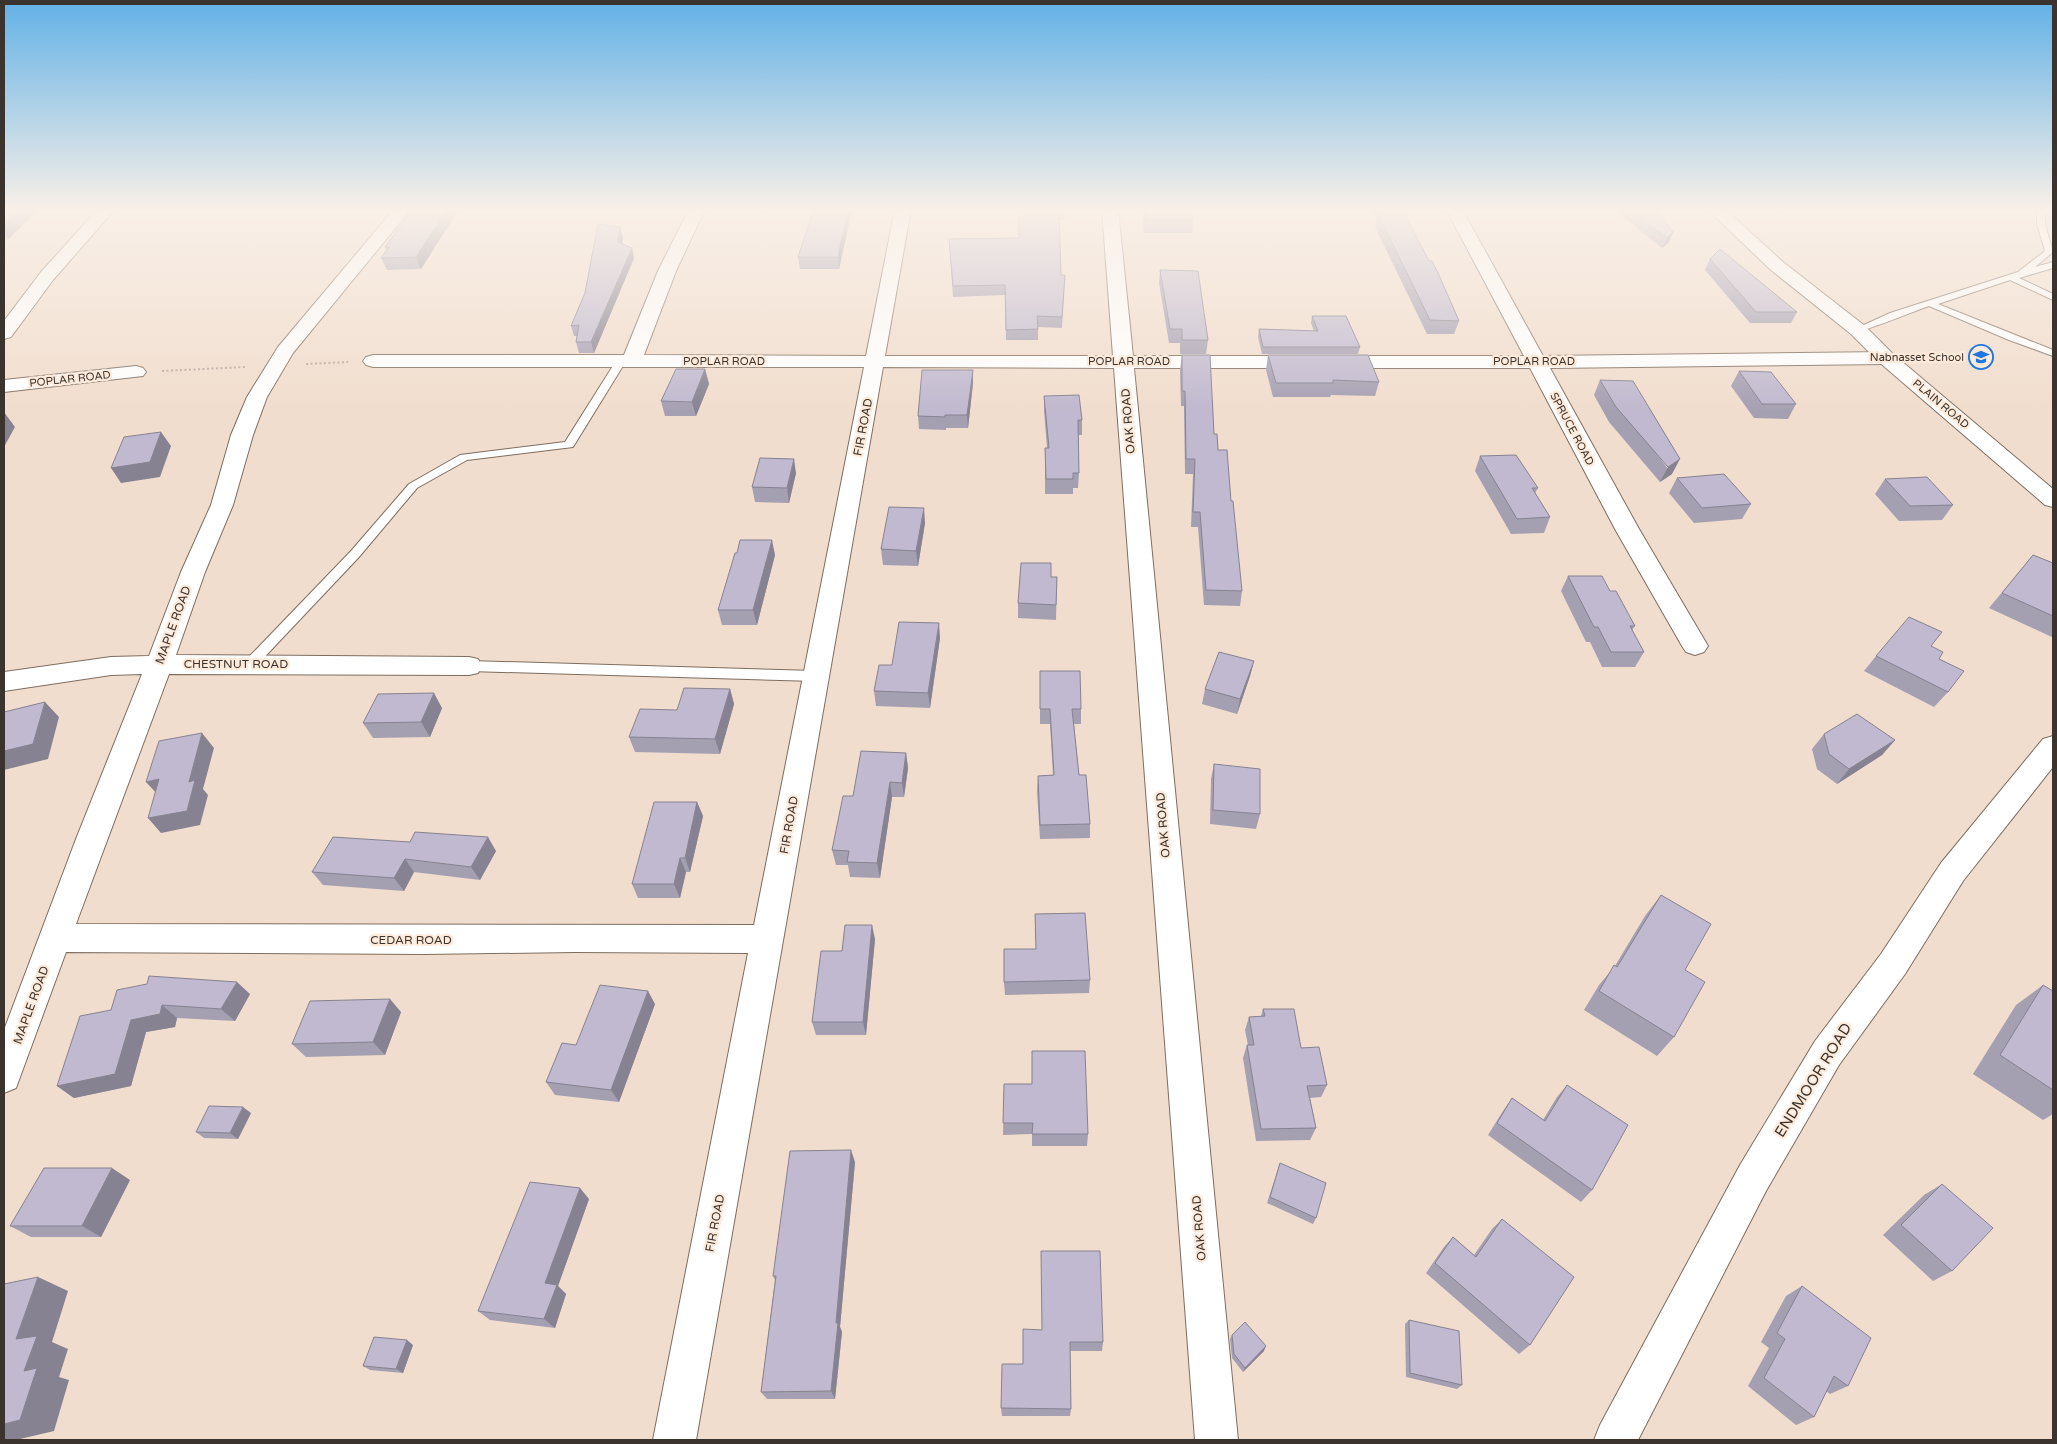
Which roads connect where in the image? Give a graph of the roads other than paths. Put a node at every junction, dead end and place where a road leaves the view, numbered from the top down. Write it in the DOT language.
graph roads {
  1 [pos="47,276"];
  2 [pos="347,276"];
  3 [pos="665,276"];
  4 [pos="891,276"];
  5 [pos="1116,276"];
  6 [pos="1491,276"];
  7 [pos="1790,276"];
  8 [pos="2016,276"];
  9 [pos="2017,276"];
  10 [pos="2053,297"];
  11 [pos="1929,303"];
  12 [pos="1858,330"];
  13 [pos="4,333"];
  14 [pos="2051,353"];
  15 [pos="1886,358"];
  16 [pos="373,361"];
  17 [pos="627,361"];
  18 [pos="875,361"];
  19 [pos="1123,361"];
  20 [pos="1537,362"];
  21 [pos="136,372"];
  22 [pos="4,386"];
  23 [pos="2053,500"];
  24 [pos="1695,646"];
  25 [pos="251,663"];
  26 [pos="159,664"];
  27 [pos="469,666"];
  28 [pos="816,676"];
  29 [pos="4,681"];
  30 [pos="2053,747"];
  31 [pos="55,938"];
  32 [pos="768,940"];
  33 [pos="4,1076"];
  34 [pos="674,1440"];
  35 [pos="1217,1440"];
  36 [pos="1615,1440"];
  1 -- 13 [label="street"];
  2 -- 26 [label="street, MAPLE ROAD"];
  3 -- 17 [label="street"];
  4 -- 18 [label="street, FIR ROAD"];
  5 -- 19 [label="street, OAK ROAD"];
  6 -- 20 [label="street, SPRUCE ROAD"];
  7 -- 12 [label="street, PLAIN ROAD"];
  8 -- 11 [label="lane"];
  9 -- 10 [label="lane"];
  11 -- 12 [label="lane"];
  11 -- 14 [label="lane"];
  12 -- 15 [label="street, PLAIN ROAD"];
  15 -- 20 [label="street, POPLAR ROAD"];
  15 -- 23 [label="street, PLAIN ROAD"];
  16 -- 17 [label="street, POPLAR ROAD"];
  17 -- 18 [label="street, POPLAR ROAD"];
  17 -- 25 [label="lane"];
  18 -- 19 [label="street, POPLAR ROAD"];
  18 -- 28 [label="street, FIR ROAD"];
  19 -- 20 [label="street, POPLAR ROAD"];
  19 -- 35 [label="street, OAK ROAD"];
  20 -- 24 [label="street, SPRUCE ROAD"];
  21 -- 22 [label="street, POPLAR ROAD"];
  25 -- 26 [label="street, CHESTNUT ROAD"];
  25 -- 27 [label="street, CHESTNUT ROAD"];
  26 -- 29 [label="street, CHESTNUT ROAD"];
  26 -- 31 [label="street, MAPLE ROAD"];
  27 -- 28 [label="lane"];
  28 -- 32 [label="street, FIR ROAD"];
  30 -- 36 [label="street, ENDMOOR ROAD"];
  31 -- 32 [label="street, CEDAR ROAD"];
  31 -- 33 [label="street, MAPLE ROAD"];
  32 -- 34 [label="street, FIR ROAD"];
}
